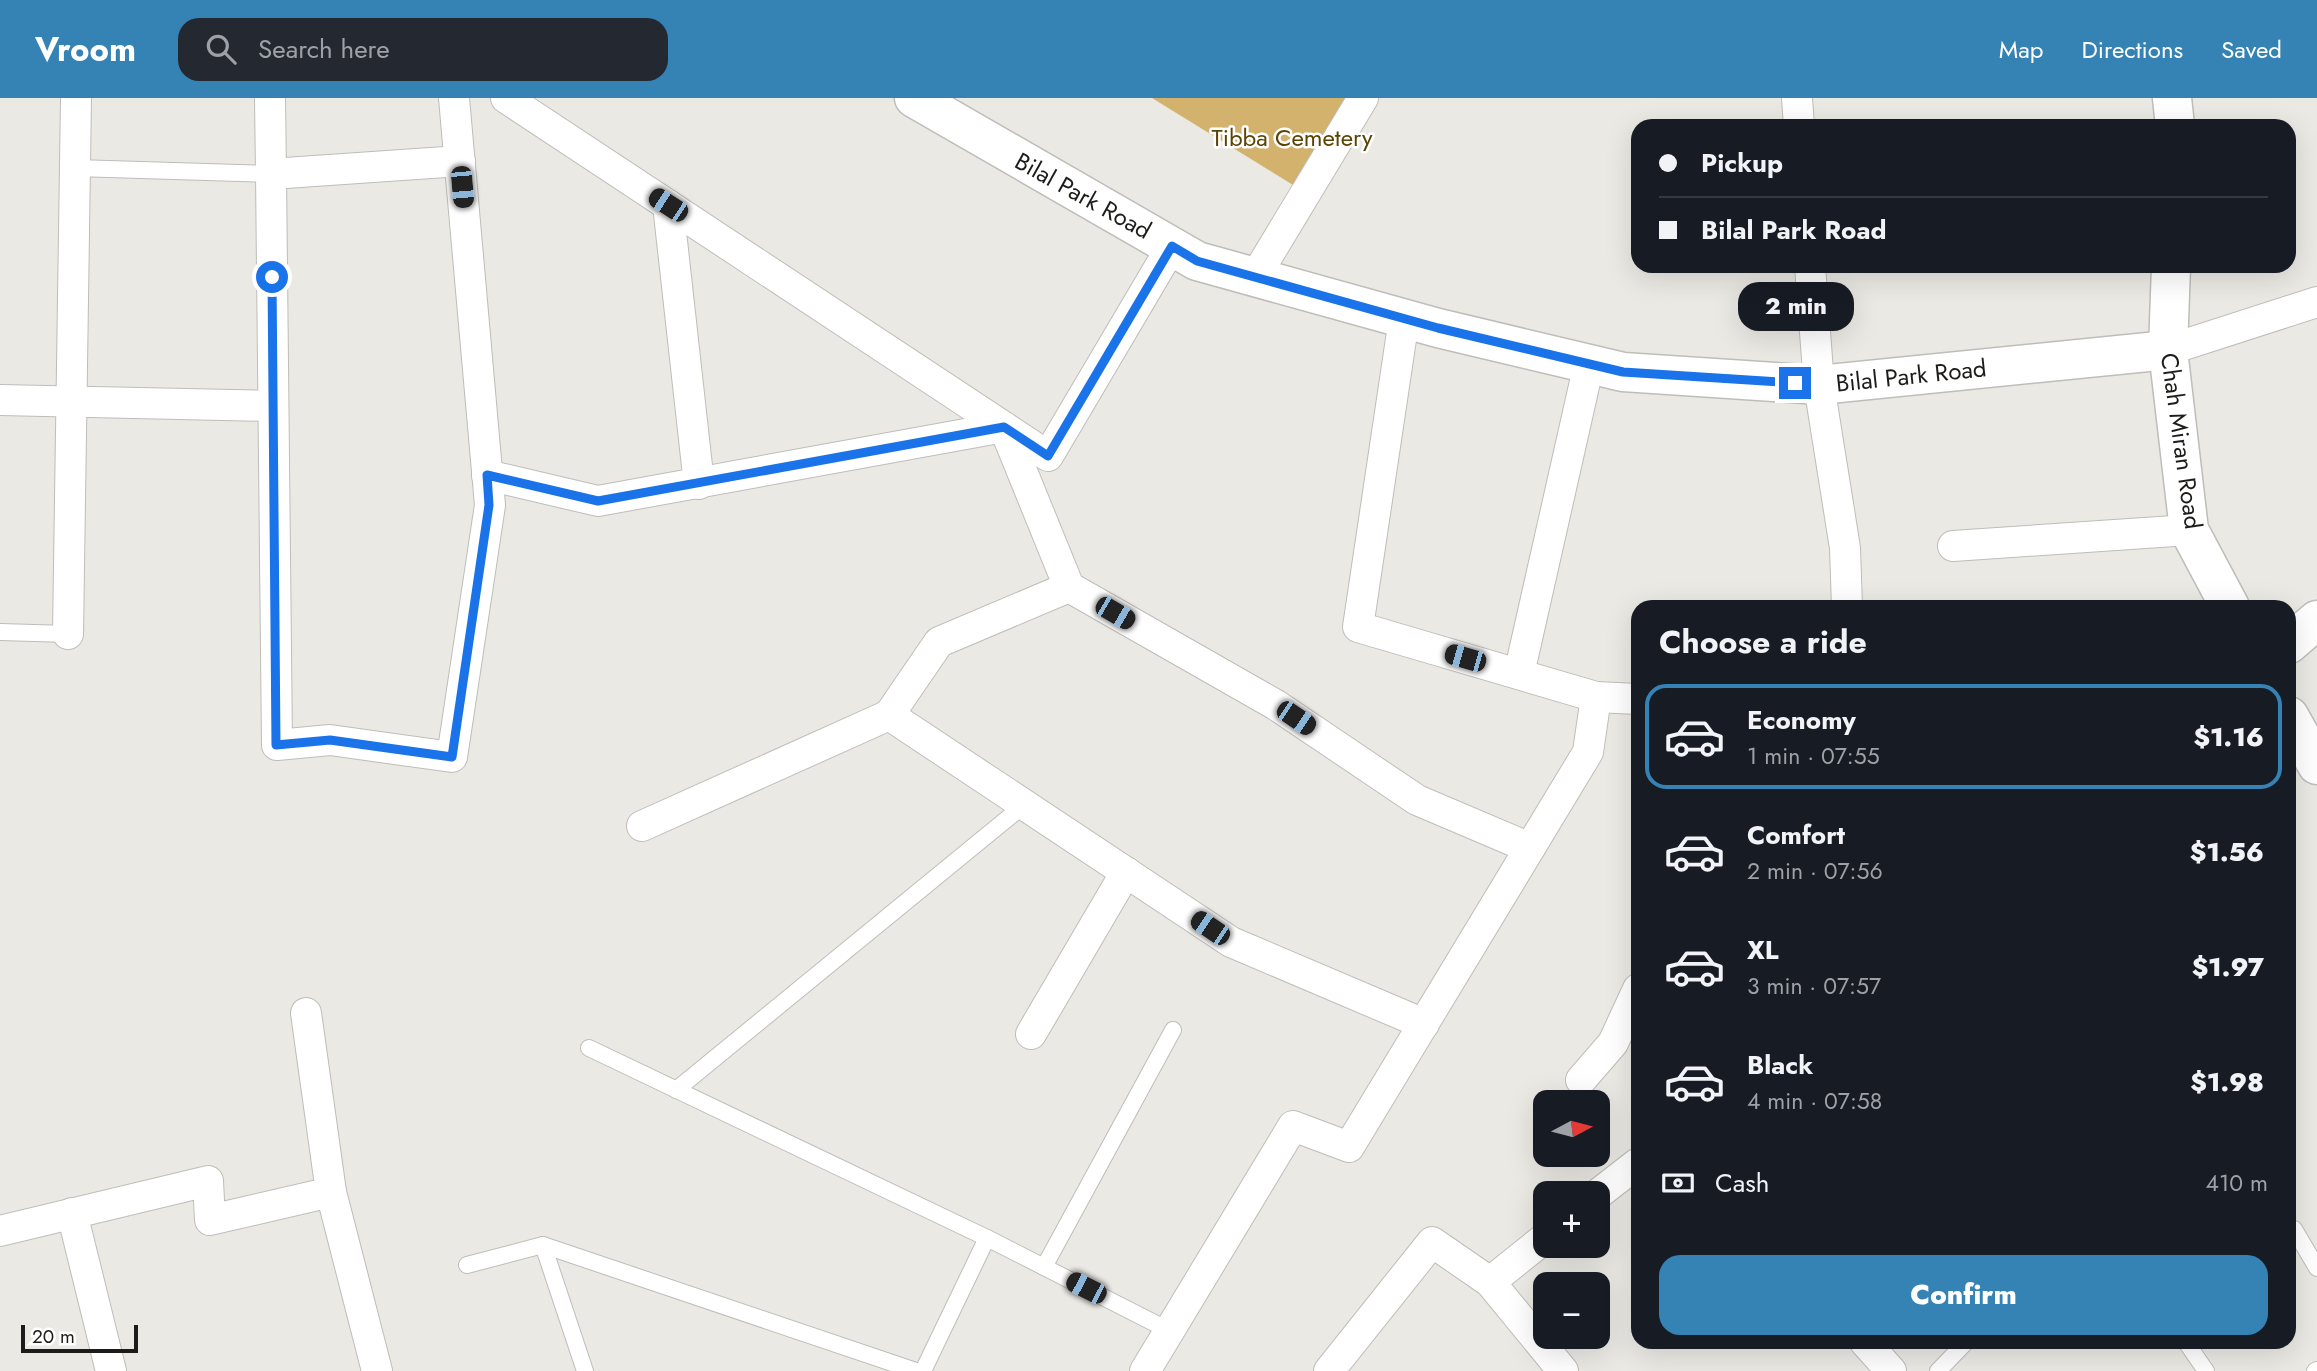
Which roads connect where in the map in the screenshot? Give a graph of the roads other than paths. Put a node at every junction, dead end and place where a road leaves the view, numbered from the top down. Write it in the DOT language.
graph roads {
  1 [pos="76,98"];
  2 [pos="270,98"];
  3 [pos="454,98"];
  4 [pos="506,98"];
  5 [pos="914,98"];
  6 [pos="1363,98"];
  7 [pos="1797,98"];
  8 [pos="2172,98"];
  9 [pos="1798,119"];
  10 [pos="2174,119"];
  11 [pos="460,161"];
  12 [pos="75,168"];
  13 [pos="271,174"];
  14 [pos="668,205"];
  15 [pos="1172,246"];
  16 [pos="1811,273"];
  17 [pos="2171,273"];
  18 [pos="1255,277"];
  19 [pos="2317,302"];
  20 [pos="1404,319"];
  21 [pos="2168,350"];
  22 [pos="1589,364"];
  23 [pos="1819,385"];
  24 [pos="0,400"];
  25 [pos="71,401"];
  26 [pos="273,405"];
  27 [pos="1004,427"];
  28 [pos="487,475"];
  29 [pos="699,484"];
  30 [pos="2189,530"];
  31 [pos="1953,546"];
  32 [pos="1069,587"];
  33 [pos="1847,600"];
  34 [pos="2226,600"];
  35 [pos="2317,620"];
  36 [pos="0,632"];
  37 [pos="68,634"];
  38 [pos="2296,638"];
  39 [pos="1519,674"];
  40 [pos="1596,697"];
  41 [pos="1631,699"];
  42 [pos="889,715"];
  43 [pos="2296,728"];
  44 [pos="2317,765"];
  45 [pos="1024,805"];
  46 [pos="642,826"];
  47 [pos="1530,848"];
  48 [pos="1126,872"];
  49 [pos="1631,1004"];
  50 [pos="306,1013"];
  51 [pos="1424,1024"];
  52 [pos="1173,1030"];
  53 [pos="1031,1034"];
  54 [pos="589,1048"];
  55 [pos="1581,1080"];
  56 [pos="676,1090"];
  57 [pos="1631,1168"];
  58 [pos="1610,1185"];
  59 [pos="331,1192"];
  60 [pos="72,1213"];
  61 [pos="0,1230"];
  62 [pos="2296,1232"];
  63 [pos="987,1238"];
  64 [pos="543,1245"];
  65 [pos="1533,1248"];
  66 [pos="467,1265"];
  67 [pos="1044,1267"];
  68 [pos="2317,1268"];
  69 [pos="1490,1282"];
  70 [pos="1170,1331"];
  71 [pos="1871,1349"];
  72 [pos="1959,1349"];
  73 [pos="2191,1349"];
  74 [pos="111,1371"];
  75 [pos="377,1371"];
  76 [pos="584,1371"];
  77 [pos="916,1371"];
  78 [pos="923,1371"];
  79 [pos="1146,1371"];
  80 [pos="1329,1371"];
  81 [pos="1563,1371"];
  82 [pos="1891,1371"];
  83 [pos="1938,1371"];
  84 [pos="2206,1371"];
  1 -- 12 [label="street"];
  2 -- 13 [label="street"];
  3 -- 11 [label="street"];
  4 -- 14 [label="street"];
  5 -- 15 [label="street, Bilal Park Road"];
  6 -- 18 [label="street"];
  7 -- 9 [label="street"];
  8 -- 10 [label="street"];
  11 -- 13 [label="street"];
  11 -- 28 [label="street"];
  12 -- 13 [label="lane"];
  12 -- 25 [label="street"];
  13 -- 26 [label="street"];
  14 -- 27 [label="street"];
  14 -- 29 [label="street"];
  15 -- 18 [label="street, Bilal Park Road"];
  15 -- 27 [label="street"];
  16 -- 23 [label="street"];
  17 -- 21 [label="street, Chah Miran Road"];
  18 -- 20 [label="street, Bilal Park Road"];
  19 -- 21 [label="street"];
  20 -- 22 [label="street, Bilal Park Road"];
  20 -- 39 [label="street"];
  21 -- 23 [label="street, Bilal Park Road"];
  21 -- 30 [label="street, Chah Miran Road"];
  22 -- 23 [label="street, Bilal Park Road"];
  22 -- 39 [label="street"];
  23 -- 33 [label="street"];
  24 -- 25 [label="street"];
  25 -- 26 [label="street"];
  25 -- 37 [label="street"];
  26 -- 28 [label="street"];
  27 -- 29 [label="street"];
  27 -- 32 [label="street"];
  28 -- 29 [label="street"];
  30 -- 31 [label="street"];
  30 -- 34 [label="street, Chah Miran Road"];
  32 -- 42 [label="street"];
  32 -- 47 [label="street"];
  35 -- 38 [label="street"];
  36 -- 37 [label="lane"];
  39 -- 40 [label="street"];
  40 -- 41 [label="street"];
  40 -- 47 [label="street"];
  42 -- 45 [label="street"];
  42 -- 46 [label="street"];
  43 -- 44 [label="street"];
  45 -- 48 [label="street"];
  45 -- 56 [label="lane"];
  47 -- 51 [label="street"];
  48 -- 51 [label="street"];
  48 -- 53 [label="street"];
  49 -- 55 [label="street"];
  50 -- 59 [label="street"];
  51 -- 70 [label="street"];
  52 -- 67 [label="lane"];
  54 -- 56 [label="lane"];
  56 -- 63 [label="lane"];
  57 -- 58 [label="street"];
  59 -- 60 [label="street"];
  59 -- 75 [label="street"];
  60 -- 61 [label="street"];
  60 -- 74 [label="street"];
  62 -- 68 [label="lane"];
  63 -- 67 [label="lane"];
  63 -- 78 [label="lane"];
  64 -- 66 [label="lane"];
  64 -- 76 [label="lane"];
  64 -- 77 [label="lane"];
  65 -- 69 [label="street"];
  67 -- 70 [label="lane"];
  69 -- 80 [label="street"];
  69 -- 81 [label="street"];
  70 -- 79 [label="street"];
  71 -- 82 [label="street"];
  72 -- 83 [label="lane"];
  73 -- 84 [label="lane"];
}
